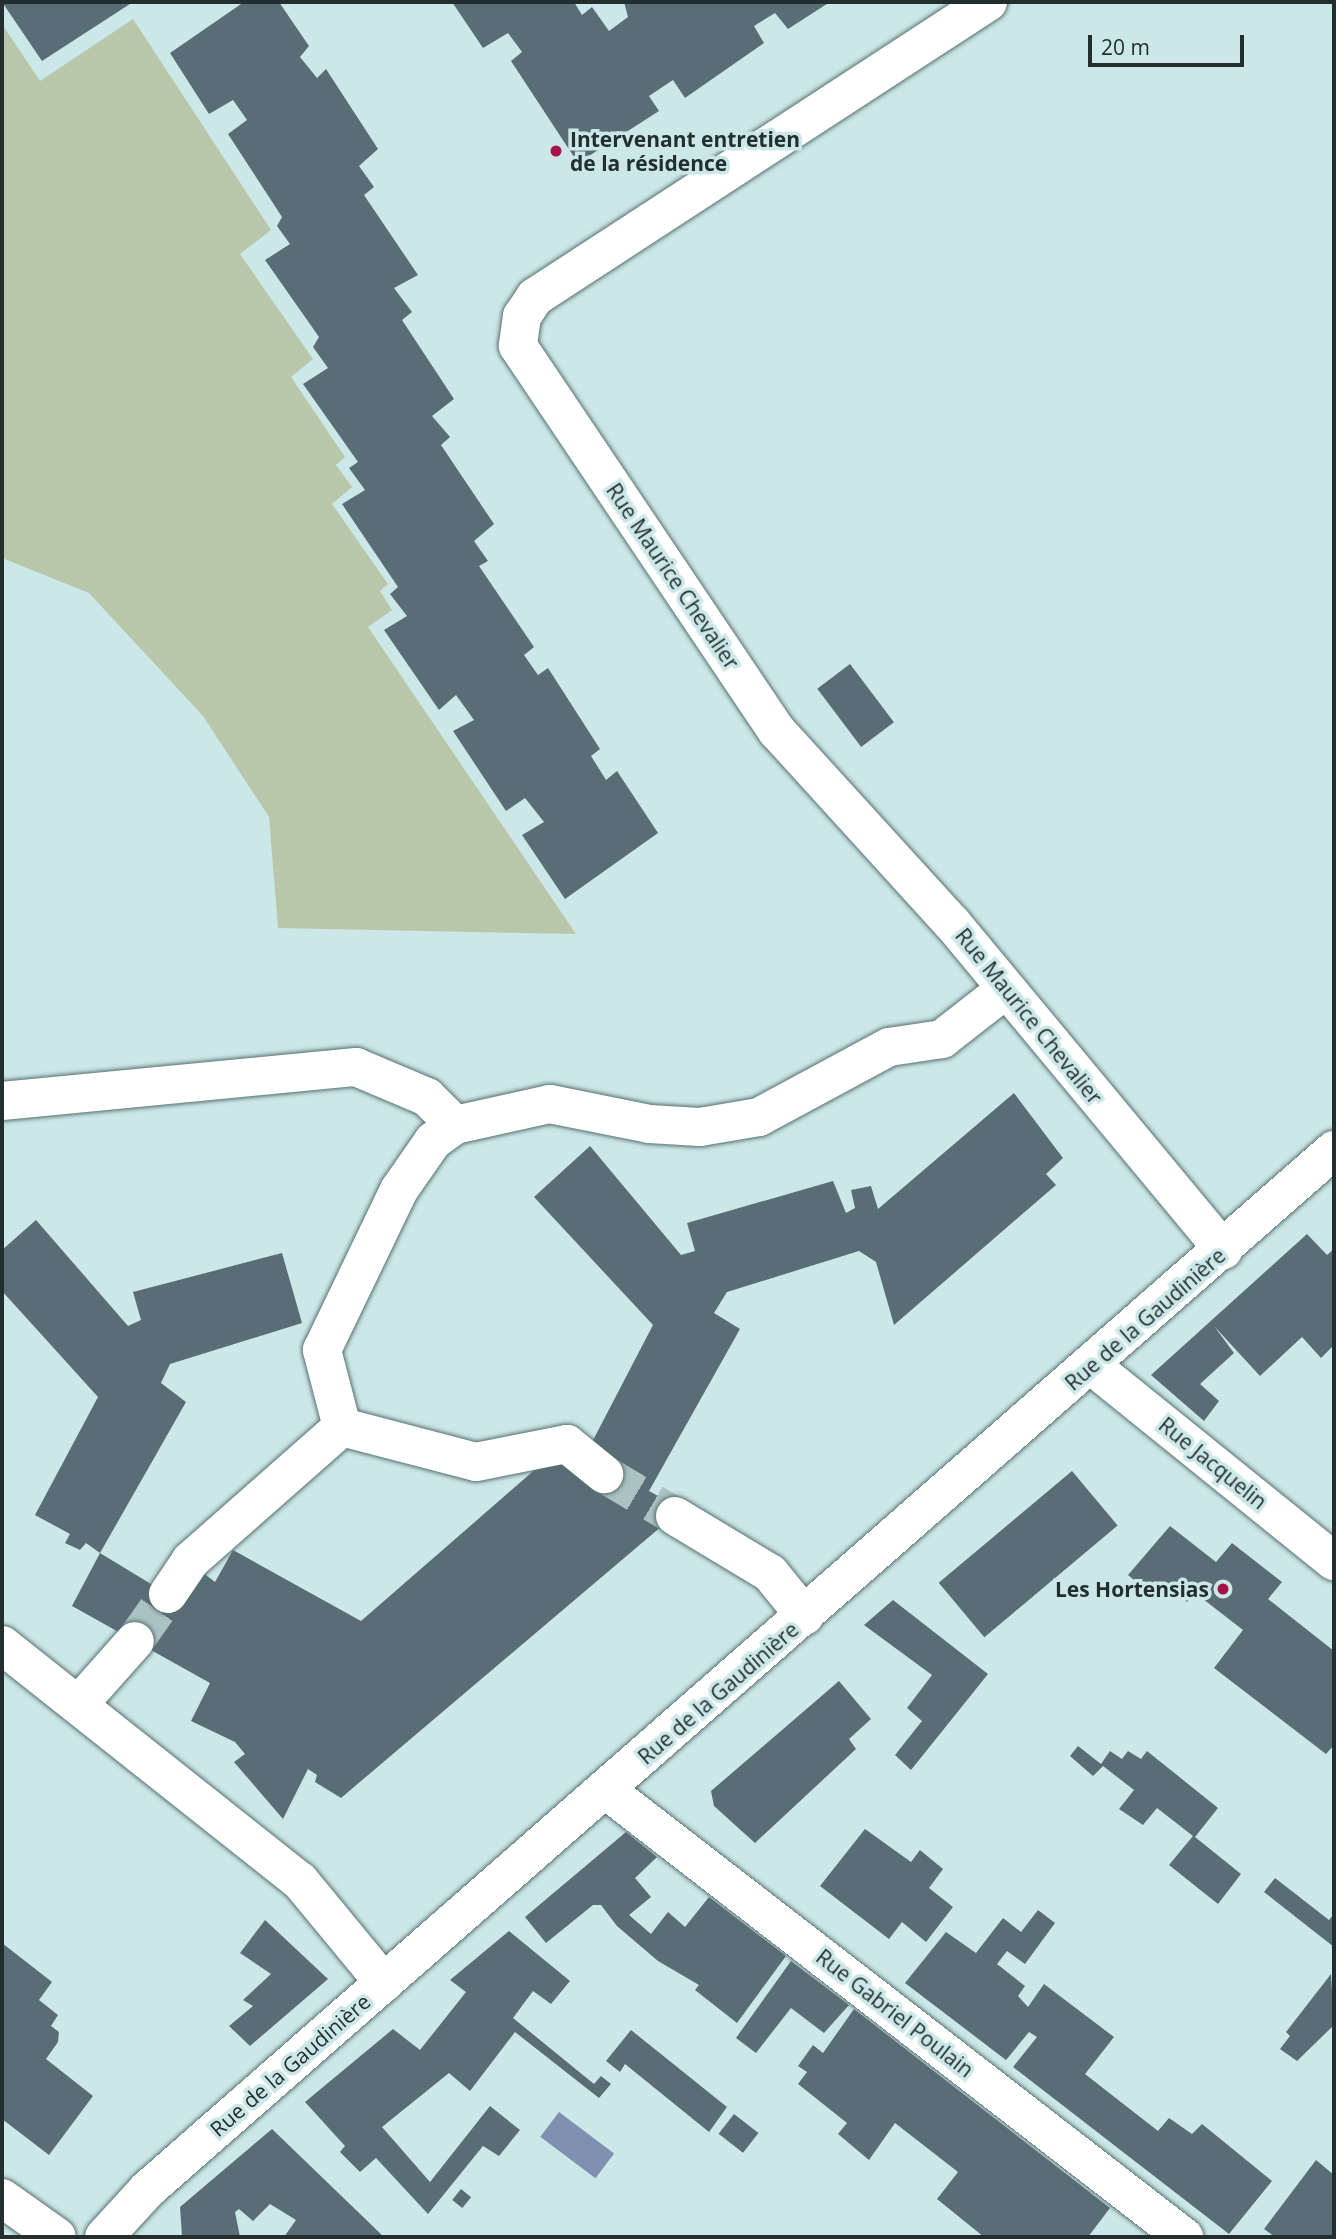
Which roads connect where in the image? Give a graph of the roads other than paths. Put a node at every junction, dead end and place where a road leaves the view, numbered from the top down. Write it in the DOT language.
graph roads {
  1 [pos="988,2"];
  2 [pos="1006,989"];
  3 [pos="2,1101"];
  4 [pos="456,1125"];
  5 [pos="1334,1150"];
  6 [pos="1223,1250"];
  7 [pos="1092,1366"];
  8 [pos="342,1427"];
  9 [pos="604,1474"];
  10 [pos="675,1516"];
  11 [pos="1334,1561"];
  12 [pos="168,1594"];
  13 [pos="806,1616"];
  14 [pos="135,1641"];
  15 [pos="2,1645"];
  16 [pos="79,1704"];
  17 [pos="606,1790"];
  18 [pos="384,1983"];
  19 [pos="2,2198"];
  20 [pos="57,2237"];
  21 [pos="104,2237"];
  22 [pos="1184,2237"];
  1 -- 2 [label="street, Rue Maurice Chevalier"];
  2 -- 4 [label="street"];
  2 -- 6 [label="street, Rue Maurice Chevalier"];
  3 -- 4 [label="street"];
  4 -- 8 [label="street"];
  5 -- 6 [label="street, Rue de la Gaudinière"];
  6 -- 7 [label="street, Rue de la Gaudinière"];
  7 -- 11 [label="street, Rue Jacquelin"];
  7 -- 13 [label="street, Rue de la Gaudinière"];
  8 -- 9 [label="street"];
  8 -- 12 [label="street"];
  10 -- 13 [label="street"];
  13 -- 17 [label="street, Rue de la Gaudinière"];
  14 -- 16 [label="street"];
  15 -- 16 [label="street"];
  16 -- 18 [label="street"];
  17 -- 18 [label="street, Rue de la Gaudinière"];
  17 -- 22 [label="street, Rue Gabriel Poulain"];
  18 -- 21 [label="street, Rue de la Gaudinière"];
  19 -- 20 [label="street"];
}
